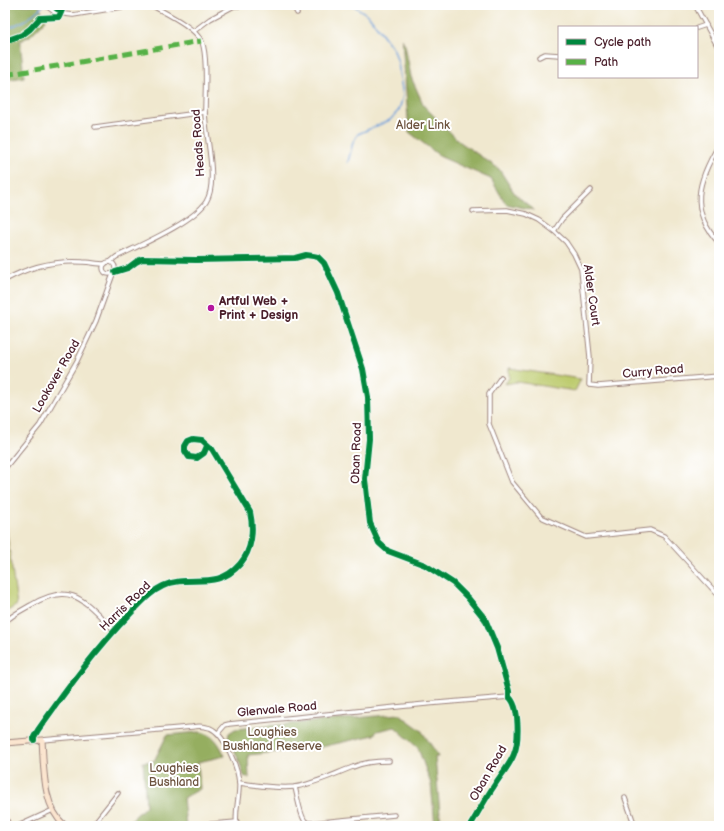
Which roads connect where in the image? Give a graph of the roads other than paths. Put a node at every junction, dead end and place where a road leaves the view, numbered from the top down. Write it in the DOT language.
graph roads {
  1 [pos="45,5"];
  2 [pos="134,5"];
  3 [pos="148,5"];
  4 [pos="262,5"];
  5 [pos="293,5"];
  6 [pos="695,5"];
  7 [pos="298,13"];
  8 [pos="706,25"];
  9 [pos="698,28"];
  10 [pos="194,31"];
  11 [pos="719,49"];
  12 [pos="558,55"];
  13 [pos="539,56"];
  14 [pos="205,112"];
  15 [pos="95,127"];
  16 [pos="719,146"];
  17 [pos="591,190"];
  18 [pos="473,211"];
  19 [pos="554,231"];
  20 [pos="719,243"];
  21 [pos="116,257"];
  22 [pos="110,262"];
  23 [pos="94,264"];
  24 [pos="105,264"];
  25 [pos="103,268"];
  26 [pos="114,270"];
  27 [pos="107,274"];
  28 [pos="5,280"];
  29 [pos="108,285"];
  30 [pos="719,376"];
  31 [pos="501,377"];
  32 [pos="589,385"];
  33 [pos="207,446"];
  34 [pos="5,468"];
  35 [pos="719,596"];
  36 [pos="5,622"];
  37 [pos="114,630"];
  38 [pos="509,698"];
  39 [pos="218,733"];
  40 [pos="34,740"];
  41 [pos="42,740"];
  42 [pos="5,743"];
  43 [pos="389,761"];
  44 [pos="239,783"];
  45 [pos="295,787"];
  46 [pos="118,793"];
  47 [pos="625,798"];
  48 [pos="53,810"];
  49 [pos="5,815"];
  50 [pos="394,815"];
  51 [pos="237,824"];
  52 [pos="199,825"];
  53 [pos="9,826"];
  54 [pos="18,826"];
  55 [pos="65,826"];
  56 [pos="92,826"];
  57 [pos="470,826"];
  58 [pos="635,826"];
  1 -- 2 [label="street"];
  3 -- 10 [label="street"];
  4 -- 10 [label="street"];
  5 -- 7 [label="street"];
  6 -- 8 [label="street"];
  8 -- 9 [label="street"];
  8 -- 11 [label="street"];
  10 -- 14 [label="street, Heads Road"];
  12 -- 13 [label="street"];
  14 -- 15 [label="street"];
  14 -- 21 [label="street, Heads Road"];
  16 -- 20 [label="street"];
  17 -- 19 [label="street"];
  18 -- 19 [label="street, Alder Court"];
  19 -- 32 [label="street, Alder Court"];
  21 -- 22 [label="street, Heads Road"];
  21 -- 26 [label="street"];
  22 -- 24 [label="street"];
  22 -- 26 [label="street"];
  23 -- 24 [label="street"];
  23 -- 25 [label="street"];
  23 -- 28 [label="street"];
  24 -- 25 [label="street"];
  25 -- 27 [label="street"];
  26 -- 27 [label="street"];
  26 -- 29 [label="street, Lookover Road"];
  26 -- 38 [label="street, Oban Road"];
  27 -- 29 [label="street, Lookover Road"];
  29 -- 34 [label="street, Lookover Road"];
  30 -- 32 [label="street, Curry Road"];
  31 -- 35 [label="street"];
  33 -- 33 [label="street"];
  33 -- 37 [label="street, Harris Road"];
  36 -- 37 [label="street"];
  37 -- 40 [label="street, Harris Road"];
  38 -- 39 [label="street, Glenvale Road"];
  38 -- 57 [label="street, Oban Road"];
  39 -- 41 [label="street"];
  39 -- 44 [label="street"];
  40 -- 41 [label="street"];
  40 -- 42 [label="street"];
  41 -- 48 [label="street"];
  43 -- 45 [label="street"];
  44 -- 45 [label="street"];
  44 -- 51 [label="street"];
  45 -- 50 [label="street"];
  46 -- 56 [label="street"];
  47 -- 58 [label="street"];
  48 -- 54 [label="street"];
  48 -- 55 [label="street"];
  49 -- 53 [label="street"];
  51 -- 52 [label="street"];
}
